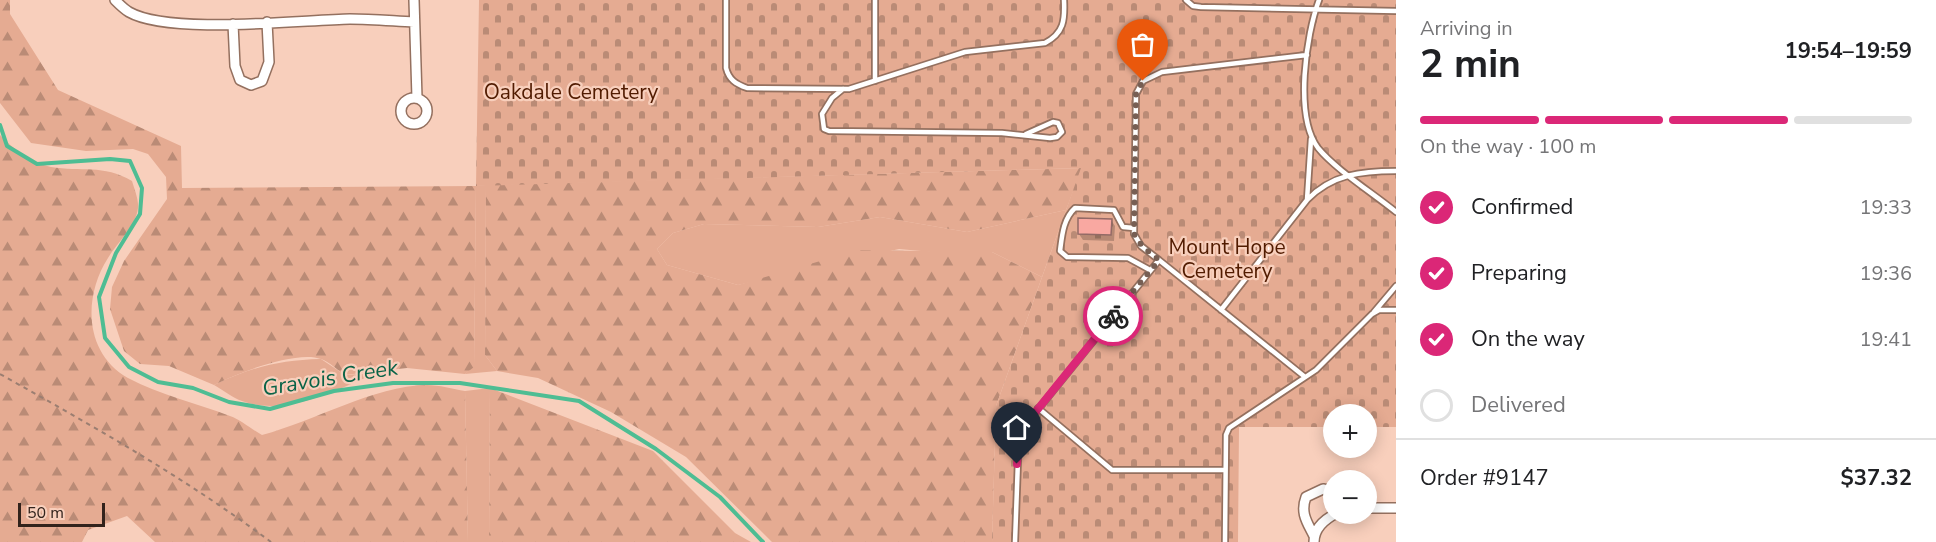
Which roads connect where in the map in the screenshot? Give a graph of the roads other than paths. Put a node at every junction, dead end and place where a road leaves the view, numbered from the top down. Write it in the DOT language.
graph roads {
  1 [pos="115,0"];
  2 [pos="414,0"];
  3 [pos="726,0"];
  4 [pos="875,0"];
  5 [pos="1064,0"];
  6 [pos="1186,0"];
  7 [pos="1318,0"];
  8 [pos="1315,9"];
  9 [pos="1396,11"];
  10 [pos="267,22"];
  11 [pos="414,22"];
  12 [pos="233,24"];
  13 [pos="1307,55"];
  14 [pos="875,81"];
  15 [pos="843,89"];
  16 [pos="417,98"];
  17 [pos="1026,134"];
  18 [pos="1311,137"];
  19 [pos="1396,171"];
  20 [pos="1349,174"];
  21 [pos="1307,200"];
  22 [pos="1396,212"];
  23 [pos="1134,228"];
  24 [pos="1159,260"];
  25 [pos="1150,270"];
  26 [pos="1396,286"];
  27 [pos="1221,310"];
  28 [pos="1396,310"];
  29 [pos="1372,314"];
  30 [pos="1305,377"];
  31 [pos="1038,408"];
  32 [pos="1225,470"];
  33 [pos="1323,489"];
  34 [pos="1377,508"];
  35 [pos="1396,508"];
  36 [pos="1323,522"];
  37 [pos="1314,539"];
  38 [pos="1016,542"];
  39 [pos="1225,542"];
  1 -- 12 [label="street"];
  2 -- 11 [label="street"];
  3 -- 15 [label="lane"];
  4 -- 14 [label="lane"];
  5 -- 14 [label="lane"];
  6 -- 8 [label="lane"];
  7 -- 8 [label="lane"];
  8 -- 9 [label="lane"];
  8 -- 13 [label="lane"];
  10 -- 11 [label="street"];
  10 -- 12 [label="street"];
  10 -- 12 [label="street"];
  11 -- 16 [label="street"];
  13 -- 18 [label="lane"];
  13 -- 23 [label="lane"];
  14 -- 15 [label="lane"];
  15 -- 17 [label="lane"];
  17 -- 17 [label="lane"];
  18 -- 20 [label="lane"];
  18 -- 21 [label="lane"];
  19 -- 20 [label="lane"];
  20 -- 21 [label="lane"];
  20 -- 22 [label="lane"];
  21 -- 27 [label="lane"];
  23 -- 24 [label="lane"];
  23 -- 25 [label="lane"];
  24 -- 25 [label="lane"];
  24 -- 27 [label="lane"];
  25 -- 31 [label="lane"];
  26 -- 29 [label="lane"];
  27 -- 30 [label="lane"];
  28 -- 29 [label="lane"];
  29 -- 30 [label="lane"];
  30 -- 32 [label="lane"];
  31 -- 32 [label="lane"];
  31 -- 38 [label="lane"];
  32 -- 39 [label="lane"];
  33 -- 37 [label="street"];
  34 -- 35 [label="street"];
  36 -- 37 [label="street"];
}
